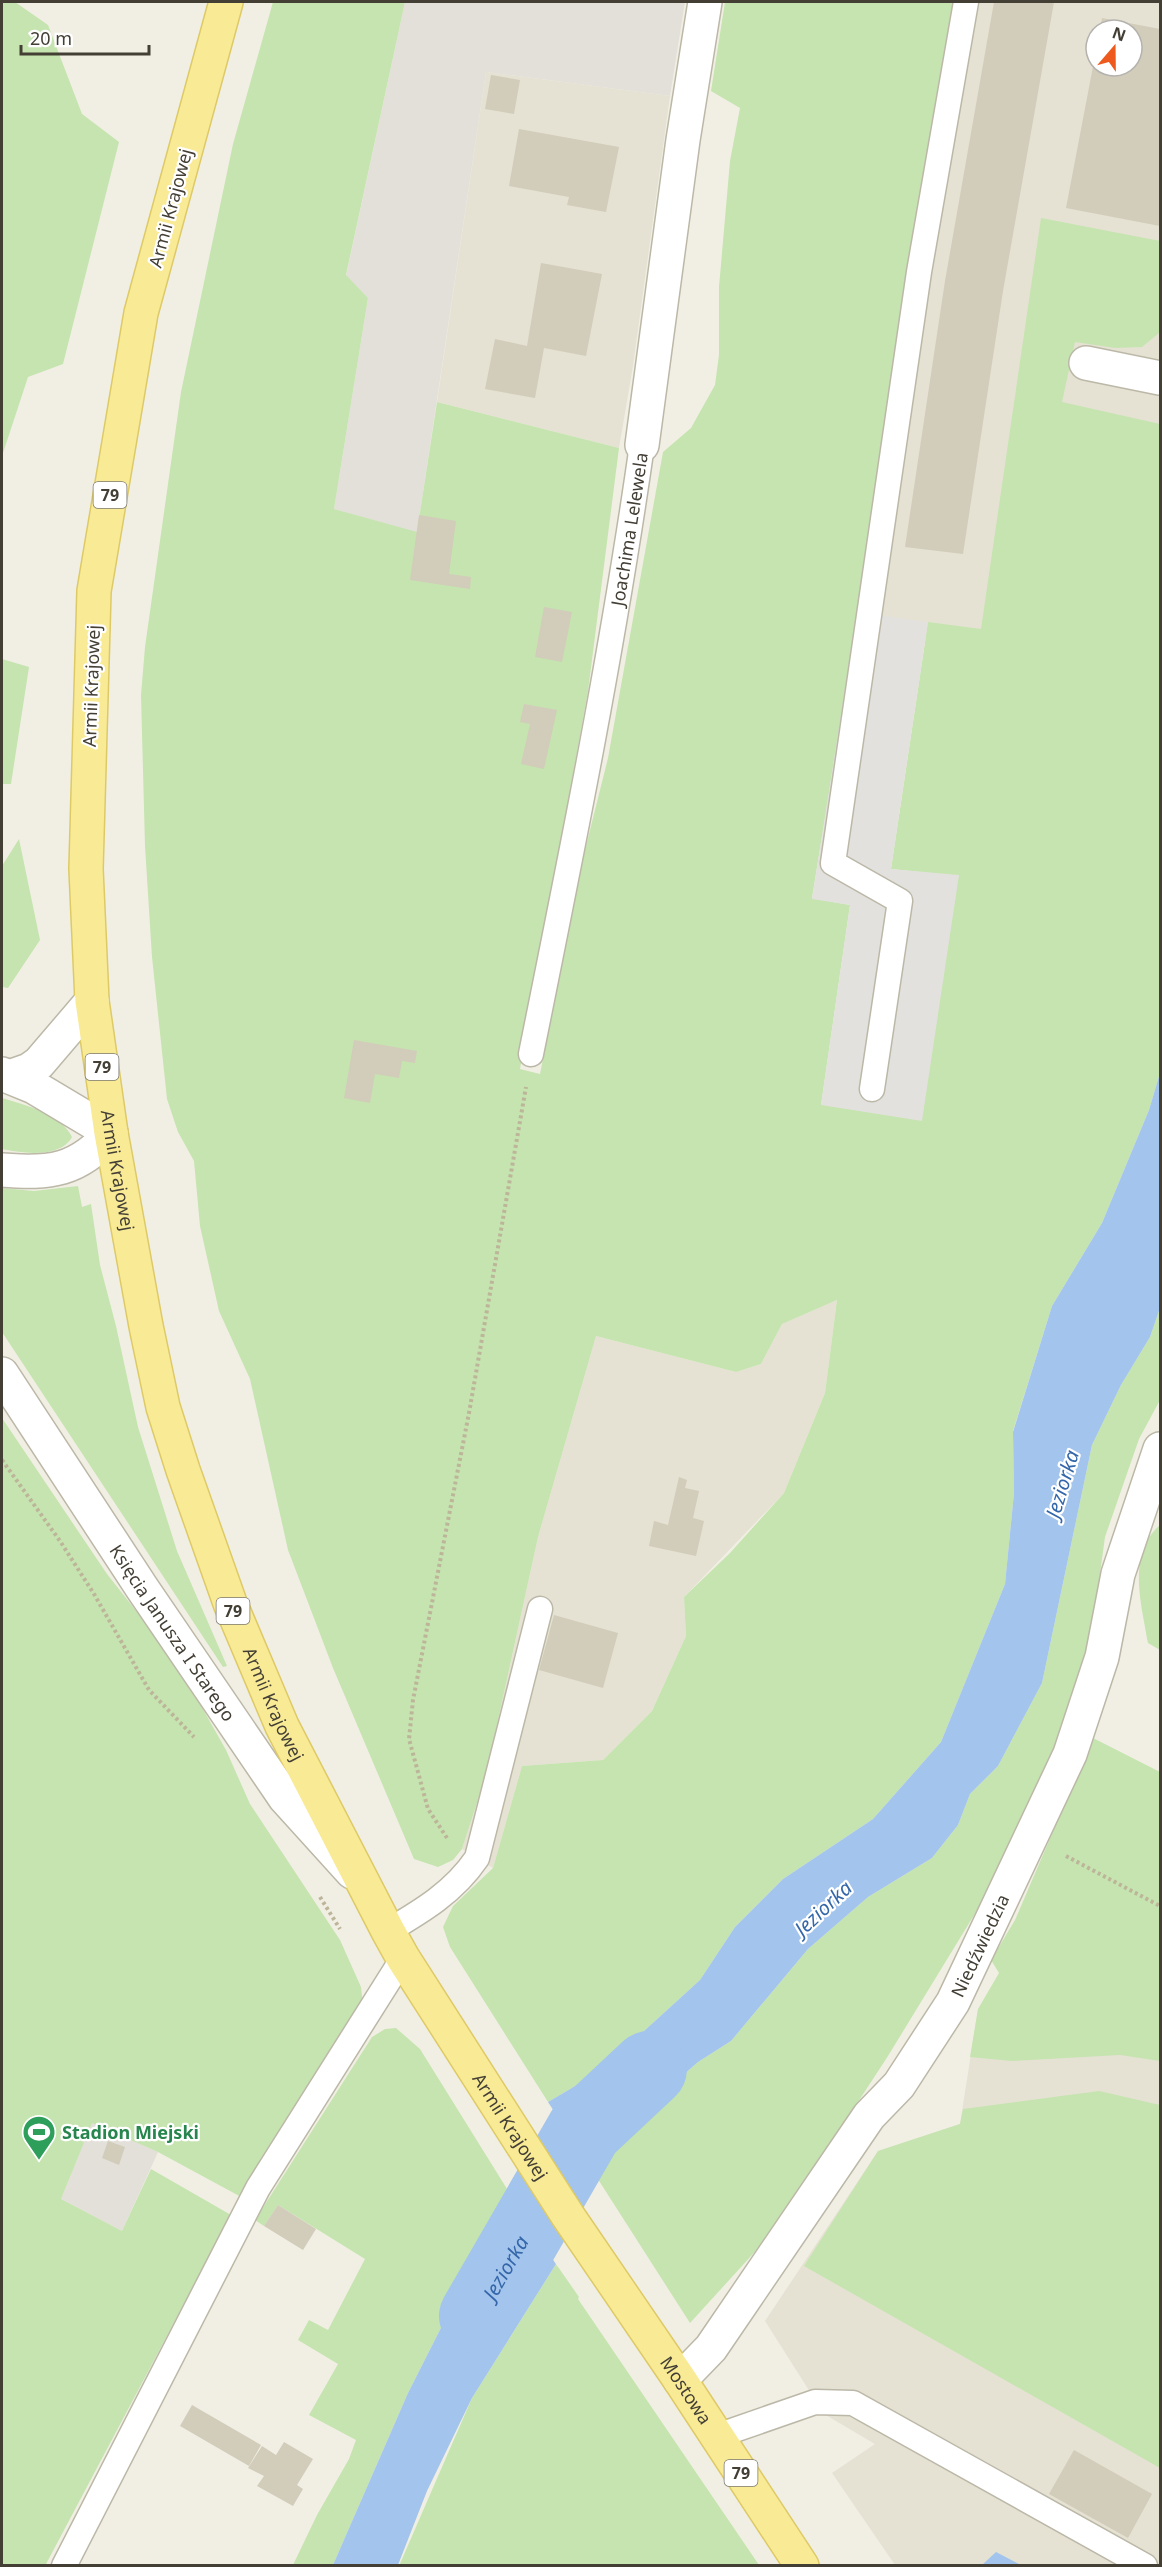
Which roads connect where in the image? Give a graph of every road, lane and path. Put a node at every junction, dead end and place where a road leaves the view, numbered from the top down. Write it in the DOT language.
graph roads {
  1 [pos="226,2"];
  2 [pos="705,2"];
  3 [pos="966,2"];
  4 [pos="1086,363"];
  5 [pos="1161,378"];
  6 [pos="642,445"];
  7 [pos="93,1001"];
  8 [pos="531,1054"];
  9 [pos="7,1075"];
  10 [pos="872,1089"];
  11 [pos="111,1133"];
  12 [pos="2,1170"];
  13 [pos="2,1374"];
  14 [pos="1161,1449"];
  15 [pos="540,1609"];
  16 [pos="1031,1838"];
  17 [pos="468,1871"];
  18 [pos="360,1881"];
  19 [pos="1161,1906"];
  20 [pos="395,1944"];
  21 [pos="568,2216"];
  22 [pos="680,2380"];
  23 [pos="717,2436"];
  24 [pos="64,2565"];
  25 [pos="802,2565"];
  26 [pos="1145,2565"];
  1 -- 7 [label="main road, Armii Krajowej / 79"];
  2 -- 6 [label="street, Joachima Lelewela"];
  3 -- 10 [label="lane"];
  4 -- 5 [label="street"];
  6 -- 8 [label="lane, Joachima Lelewela"];
  7 -- 9 [label="street"];
  7 -- 11 [label="main road, Armii Krajowej / 79"];
  8 -- 17 [label="path"];
  9 -- 11 [label="street"];
  11 -- 12 [label="street"];
  11 -- 18 [label="main road, Armii Krajowej / 79"];
  13 -- 18 [label="street, Księcia Janusza I Starego"];
  14 -- 16 [label="street, Niedźwiedzia"];
  15 -- 17 [label="lane"];
  16 -- 19 [label="path"];
  16 -- 22 [label="street, Niedźwiedzia"];
  17 -- 20 [label="lane"];
  18 -- 20 [label="main road, Armii Krajowej / 79"];
  20 -- 21 [label="main road, Armii Krajowej / 79"];
  20 -- 24 [label="lane"];
  21 -- 22 [label="main road, Mostowa / 79"];
  22 -- 23 [label="main road, Mostowa / 79"];
  23 -- 25 [label="main road, Mostowa / 79"];
  23 -- 26 [label="lane"];
}
